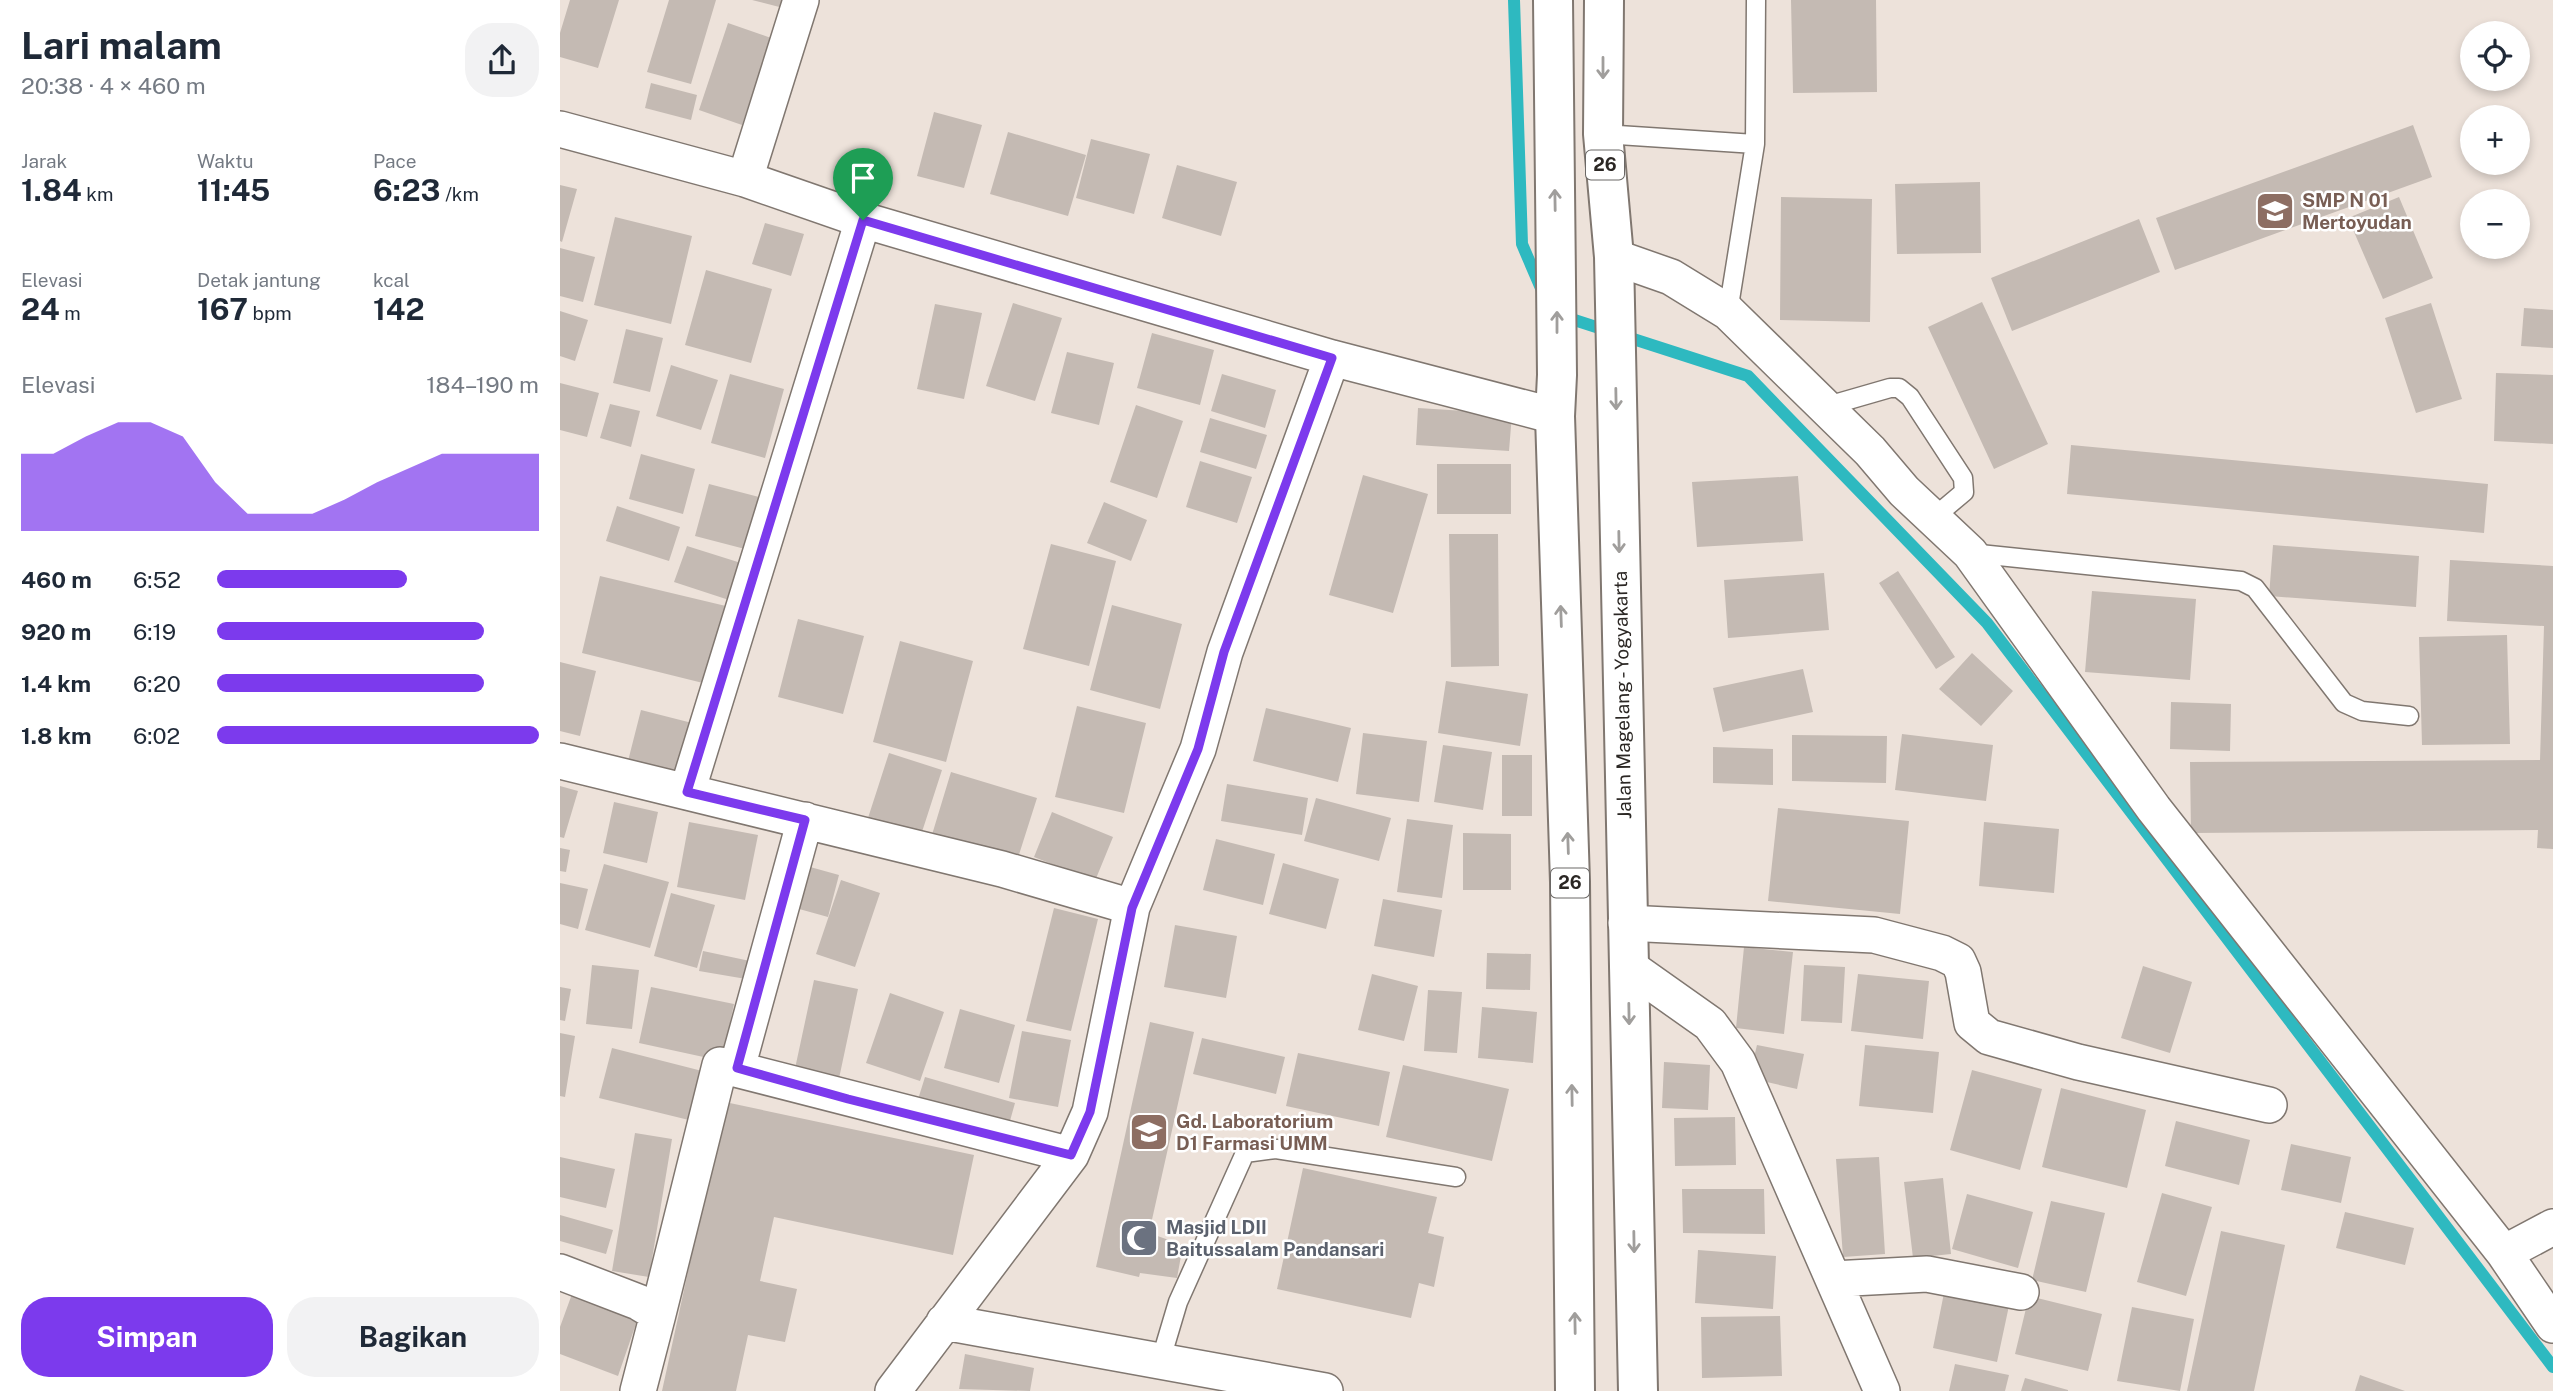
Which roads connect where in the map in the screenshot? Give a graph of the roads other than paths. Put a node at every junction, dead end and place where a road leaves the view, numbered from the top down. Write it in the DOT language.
graph roads {
  1 [pos="801,0"];
  2 [pos="1553,0"];
  3 [pos="1604,0"];
  4 [pos="1756,0"];
  5 [pos="560,129"];
  6 [pos="1602,134"];
  7 [pos="1755,144"];
  8 [pos="745,179"];
  9 [pos="863,220"];
  10 [pos="1614,257"];
  11 [pos="1728,312"];
  12 [pos="1332,358"];
  13 [pos="1824,407"];
  14 [pos="1555,416"];
  15 [pos="1932,519"];
  16 [pos="1970,553"];
  17 [pos="2409,716"];
  18 [pos="560,761"];
  19 [pos="687,792"];
  20 [pos="805,820"];
  21 [pos="1132,908"];
  22 [pos="1626,923"];
  23 [pos="1628,966"];
  24 [pos="737,1068"];
  25 [pos="2270,1105"];
  26 [pos="1071,1155"];
  27 [pos="1456,1177"];
  28 [pos="2553,1227"];
  29 [pos="2504,1253"];
  30 [pos="560,1272"];
  31 [pos="1833,1279"];
  32 [pos="2021,1292"];
  33 [pos="659,1314"];
  34 [pos="944,1322"];
  35 [pos="2553,1325"];
  36 [pos="1161,1359"];
  37 [pos="638,1391"];
  38 [pos="893,1391"];
  39 [pos="1325,1391"];
  40 [pos="1576,1391"];
  41 [pos="1638,1391"];
  42 [pos="1882,1391"];
  1 -- 8 [label="street"];
  14 -- 2 [label="highway, 26, one-way"];
  3 -- 6 [label="highway, Jalan Magelang - Yogyakarta / 26, one-way"];
  4 -- 7 [label="lane"];
  5 -- 8 [label="street"];
  6 -- 7 [label="lane"];
  6 -- 10 [label="highway, Jalan Magelang - Yogyakarta / 26"];
  7 -- 11 [label="lane"];
  8 -- 9 [label="street"];
  9 -- 12 [label="street"];
  9 -- 19 [label="street"];
  10 -- 11 [label="street"];
  10 -- 22 [label="highway, Jalan Magelang - Yogyakarta / 26, one-way"];
  11 -- 13 [label="street"];
  12 -- 14 [label="street"];
  12 -- 21 [label="street"];
  13 -- 15 [label="street"];
  13 -- 15 [label="lane"];
  40 -- 14 [label="highway, 26, one-way"];
  15 -- 16 [label="street"];
  16 -- 17 [label="lane"];
  16 -- 29 [label="street"];
  18 -- 19 [label="street"];
  19 -- 20 [label="street"];
  20 -- 21 [label="street"];
  20 -- 24 [label="street"];
  21 -- 26 [label="street"];
  22 -- 23 [label="highway, Jalan Magelang - Yogyakarta / 26"];
  22 -- 25 [label="street"];
  23 -- 31 [label="street"];
  23 -- 41 [label="highway, Jalan Magelang - Yogyakarta / 26, one-way"];
  24 -- 26 [label="street"];
  24 -- 33 [label="street"];
  26 -- 34 [label="street"];
  27 -- 36 [label="lane"];
  28 -- 29 [label="street"];
  29 -- 35 [label="street"];
  30 -- 33 [label="street"];
  31 -- 32 [label="street"];
  31 -- 42 [label="street"];
  33 -- 37 [label="street"];
  34 -- 36 [label="street"];
  34 -- 38 [label="street"];
  36 -- 39 [label="street"];
}
